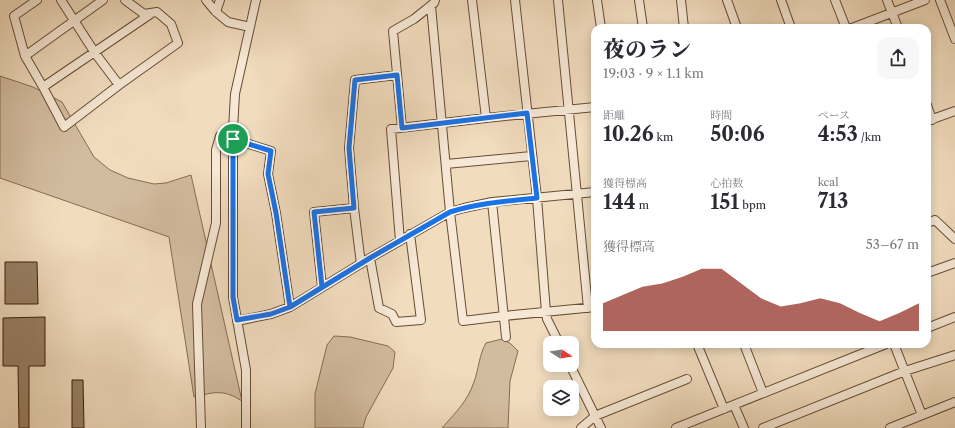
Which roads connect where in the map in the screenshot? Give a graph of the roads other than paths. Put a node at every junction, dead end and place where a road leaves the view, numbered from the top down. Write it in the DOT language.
graph roads {
  1 [pos="37,0"];
  2 [pos="60,0"];
  3 [pos="103,0"];
  4 [pos="125,0"];
  5 [pos="206,0"];
  6 [pos="220,0"];
  7 [pos="256,0"];
  8 [pos="472,0"];
  9 [pos="515,0"];
  10 [pos="558,0"];
  11 [pos="597,0"];
  12 [pos="639,0"];
  13 [pos="681,0"];
  14 [pos="727,0"];
  15 [pos="781,0"];
  16 [pos="835,0"];
  17 [pos="887,0"];
  18 [pos="925,0"];
  19 [pos="940,0"];
  20 [pos="433,3"];
  21 [pos="216,12"];
  22 [pos="152,13"];
  23 [pos="892,13"];
  24 [pos="74,20"];
  25 [pos="600,24"];
  26 [pos="642,24"];
  27 [pos="684,24"];
  28 [pos="736,24"];
  29 [pos="790,24"];
  30 [pos="844,24"];
  31 [pos="863,24"];
  32 [pos="896,24"];
  33 [pos="250,27"];
  34 [pos="955,39"];
  35 [pos="95,53"];
  36 [pos="25,56"];
  37 [pos="397,75"];
  38 [pos="119,85"];
  39 [pos="43,87"];
  40 [pos="591,107"];
  41 [pos="568,109"];
  42 [pos="955,111"];
  43 [pos="527,113"];
  44 [pos="486,118"];
  45 [pos="931,120"];
  46 [pos="442,124"];
  47 [pos="402,128"];
  48 [pos="233,129"];
  49 [pos="233,139"];
  50 [pos="531,156"];
  51 [pos="446,164"];
  52 [pos="591,192"];
  53 [pos="578,194"];
  54 [pos="537,198"];
  55 [pos="492,202"];
  56 [pos="354,208"];
  57 [pos="450,212"];
  58 [pos="931,221"];
  59 [pos="410,234"];
  60 [pos="955,239"];
  61 [pos="400,241"];
  62 [pos="370,258"];
  63 [pos="955,263"];
  64 [pos="361,264"];
  65 [pos="931,272"];
  66 [pos="322,287"];
  67 [pos="591,299"];
  68 [pos="290,307"];
  69 [pos="591,307"];
  70 [pos="546,312"];
  71 [pos="504,316"];
  72 [pos="955,317"];
  73 [pos="237,320"];
  74 [pos="931,326"];
  75 [pos="556,336"];
  76 [pos="506,337"];
  77 [pos="699,348"];
  78 [pos="746,348"];
  79 [pos="864,348"];
  80 [pos="896,348"];
  81 [pos="955,355"];
  82 [pos="573,372"];
  83 [pos="905,372"];
  84 [pos="687,379"];
  85 [pos="763,393"];
  86 [pos="955,402"];
  87 [pos="734,405"];
  88 [pos="724,409"];
  89 [pos="922,415"];
  90 [pos="595,416"];
  91 [pos="201,428"];
  92 [pos="246,428"];
  93 [pos="581,428"];
  94 [pos="601,428"];
  95 [pos="676,428"];
  96 [pos="744,428"];
  97 [pos="763,428"];
  98 [pos="890,428"];
  1 -- 36 [label="street"];
  2 -- 24 [label="street"];
  3 -- 24 [label="street"];
  4 -- 22 [label="street"];
  5 -- 21 [label="street"];
  6 -- 21 [label="street"];
  7 -- 33 [label="street"];
  8 -- 44 [label="street"];
  9 -- 43 [label="street"];
  10 -- 41 [label="street"];
  11 -- 25 [label="street"];
  12 -- 26 [label="street"];
  13 -- 27 [label="street"];
  14 -- 28 [label="street"];
  15 -- 29 [label="street"];
  16 -- 30 [label="street"];
  17 -- 23 [label="street"];
  18 -- 23 [label="street"];
  19 -- 34 [label="street"];
  20 -- 37 [label="street"];
  20 -- 46 [label="street"];
  21 -- 33 [label="street"];
  22 -- 35 [label="street"];
  22 -- 38 [label="street"];
  23 -- 31 [label="street"];
  23 -- 32 [label="street"];
  24 -- 35 [label="street"];
  24 -- 36 [label="street"];
  33 -- 48 [label="street"];
  35 -- 38 [label="street"];
  35 -- 39 [label="street"];
  36 -- 39 [label="street"];
  37 -- 47 [label="street"];
  37 -- 56 [label="street"];
  38 -- 39 [label="street"];
  40 -- 41 [label="street"];
  41 -- 43 [label="street"];
  41 -- 53 [label="street"];
  42 -- 45 [label="street"];
  43 -- 44 [label="street"];
  43 -- 50 [label="street"];
  44 -- 46 [label="street"];
  46 -- 47 [label="street"];
  46 -- 51 [label="street"];
  47 -- 61 [label="street"];
  48 -- 49 [label="street"];
  48 -- 91 [label="street"];
  49 -- 68 [label="street"];
  49 -- 73 [label="street"];
  50 -- 51 [label="street"];
  50 -- 54 [label="street"];
  51 -- 57 [label="street"];
  52 -- 53 [label="street"];
  53 -- 54 [label="street"];
  53 -- 67 [label="street"];
  54 -- 55 [label="street"];
  54 -- 70 [label="street"];
  55 -- 57 [label="street"];
  55 -- 71 [label="street"];
  56 -- 64 [label="street"];
  56 -- 66 [label="street"];
  57 -- 59 [label="street"];
  57 -- 71 [label="street"];
  58 -- 60 [label="street"];
  59 -- 61 [label="street"];
  59 -- 62 [label="street"];
  61 -- 62 [label="street"];
  62 -- 64 [label="street"];
  63 -- 65 [label="street"];
  64 -- 66 [label="street"];
  66 -- 68 [label="street"];
  68 -- 73 [label="street"];
  69 -- 70 [label="street"];
  70 -- 71 [label="street"];
  70 -- 75 [label="street"];
  71 -- 76 [label="street"];
  72 -- 74 [label="street"];
  73 -- 92 [label="street"];
  77 -- 88 [label="street"];
  78 -- 85 [label="street"];
  79 -- 85 [label="street"];
  80 -- 83 [label="street"];
  81 -- 83 [label="street"];
  82 -- 90 [label="street"];
  83 -- 89 [label="street"];
  83 -- 97 [label="street"];
  84 -- 90 [label="street"];
  85 -- 87 [label="street"];
  86 -- 89 [label="street"];
  87 -- 88 [label="street"];
  87 -- 96 [label="street"];
  88 -- 95 [label="street"];
  89 -- 98 [label="street"];
  90 -- 93 [label="street"];
  90 -- 94 [label="street"];
}
